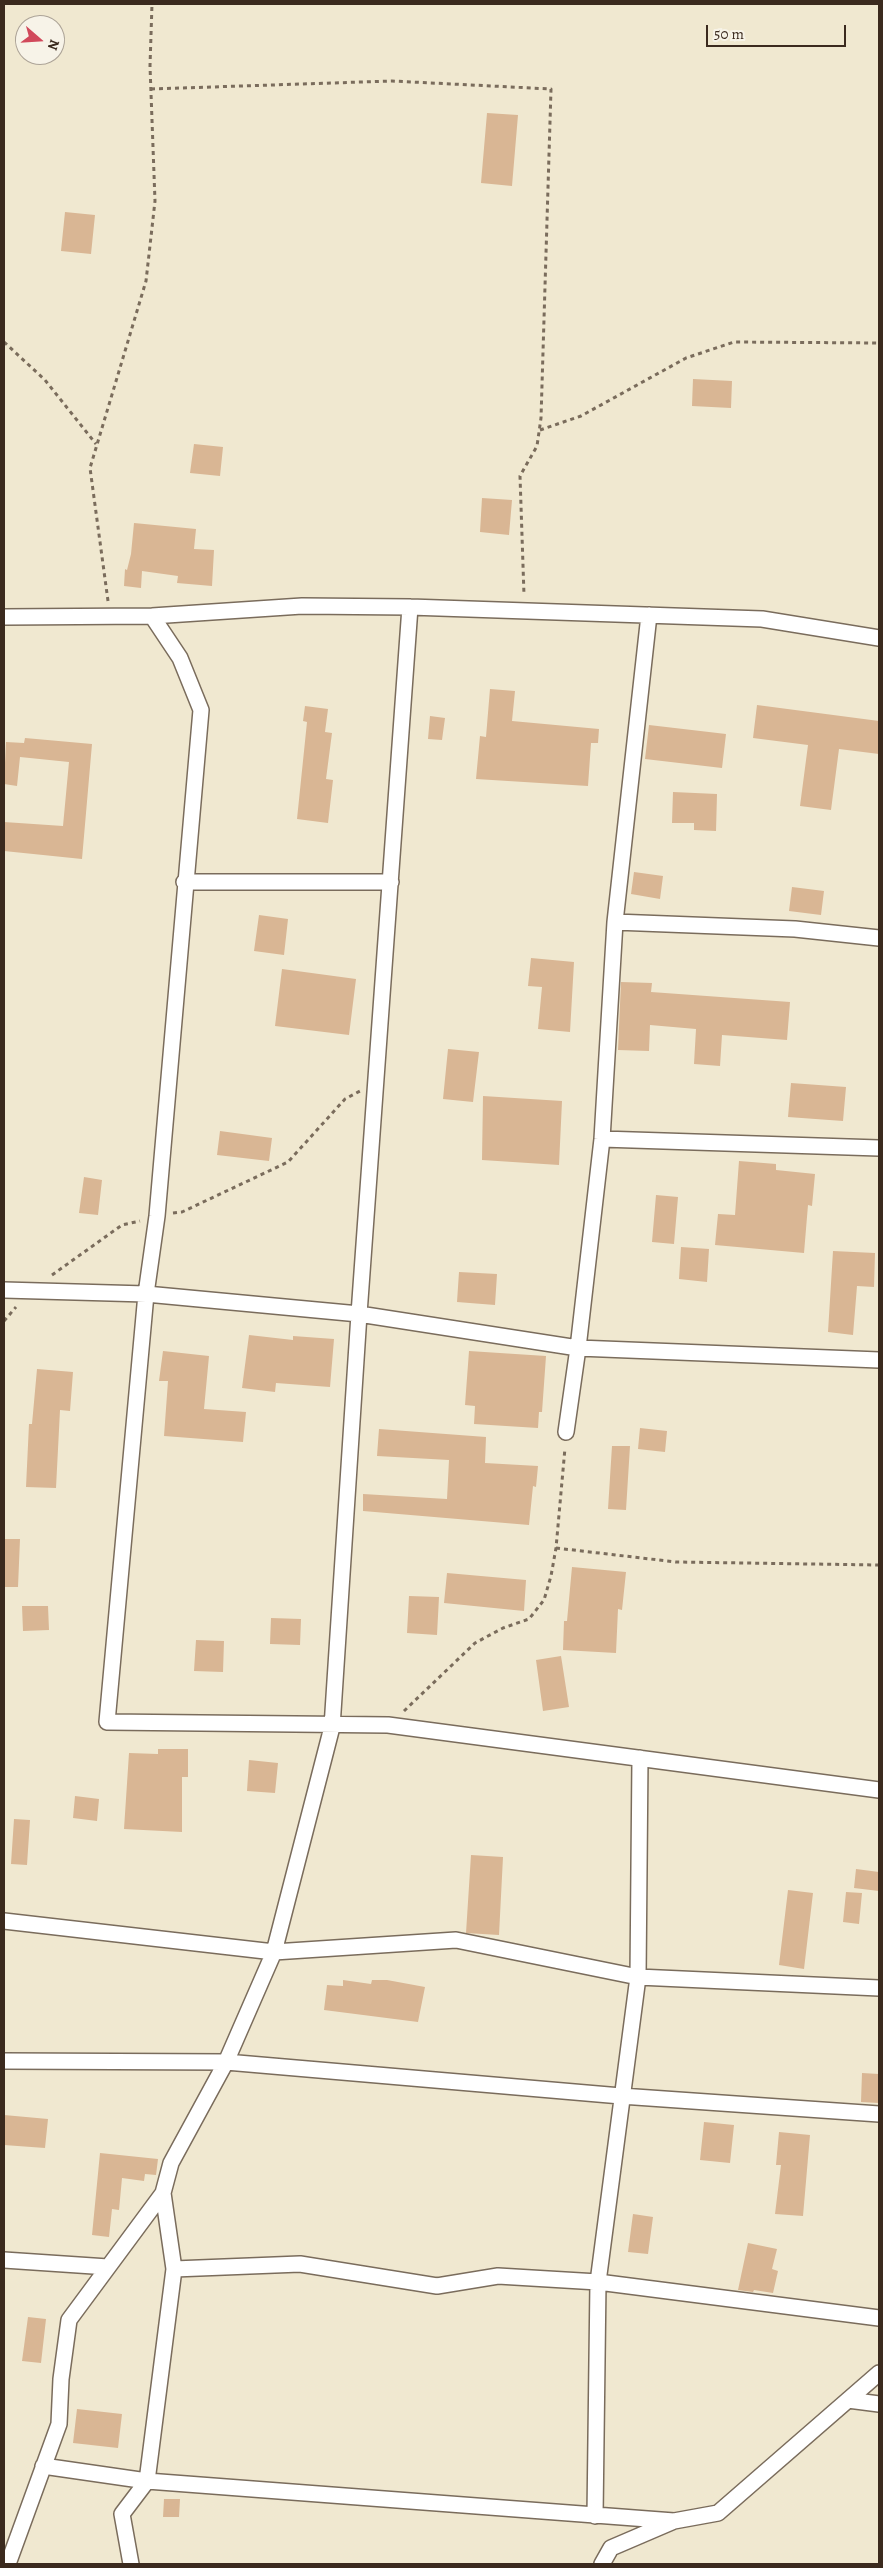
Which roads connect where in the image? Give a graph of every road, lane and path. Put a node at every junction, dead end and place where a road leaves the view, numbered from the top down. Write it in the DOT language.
graph roads {
  1 [pos="152,4"];
  2 [pos="151,89"];
  3 [pos="4,342"];
  4 [pos="879,342"];
  5 [pos="540,430"];
  6 [pos="97,445"];
  7 [pos="410,607"];
  8 [pos="524,611"];
  9 [pos="649,615"];
  10 [pos="110,616"];
  11 [pos="152,616"];
  12 [pos="4,617"];
  13 [pos="879,638"];
  14 [pos="184,882"];
  15 [pos="391,882"];
  16 [pos="615,922"];
  17 [pos="879,938"];
  18 [pos="376,1082"];
  19 [pos="602,1139"];
  20 [pos="879,1148"];
  21 [pos="156,1216"];
  22 [pos="4,1290"];
  23 [pos="29,1291"];
  24 [pos="146,1294"];
  25 [pos="359,1314"];
  26 [pos="4,1320"];
  27 [pos="578,1348"];
  28 [pos="879,1360"];
  29 [pos="566,1432"];
  30 [pos="556,1548"];
  31 [pos="879,1566"];
  32 [pos="388,1726"];
  33 [pos="332,1727"];
  34 [pos="640,1758"];
  35 [pos="879,1790"];
  36 [pos="4,1921"];
  37 [pos="274,1952"];
  38 [pos="638,1977"];
  39 [pos="879,1988"];
  40 [pos="4,2061"];
  41 [pos="226,2062"];
  42 [pos="621,2096"];
  43 [pos="879,2114"];
  44 [pos="163,2193"];
  45 [pos="4,2260"];
  46 [pos="108,2267"];
  47 [pos="174,2269"];
  48 [pos="598,2282"];
  49 [pos="879,2318"];
  50 [pos="879,2373"];
  51 [pos="848,2400"];
  52 [pos="879,2404"];
  53 [pos="43,2466"];
  54 [pos="147,2481"];
  55 [pos="595,2516"];
  56 [pos="674,2521"];
  57 [pos="8,2564"];
  58 [pos="131,2564"];
  59 [pos="602,2564"];
  1 -- 2 [label="path"];
  2 -- 5 [label="path"];
  2 -- 6 [label="path"];
  3 -- 6 [label="path"];
  4 -- 5 [label="path"];
  5 -- 8 [label="path"];
  6 -- 10 [label="path"];
  7 -- 8 [label="street"];
  7 -- 11 [label="street"];
  7 -- 15 [label="street"];
  8 -- 9 [label="street"];
  9 -- 13 [label="street"];
  9 -- 16 [label="street"];
  10 -- 11 [label="street"];
  10 -- 12 [label="street"];
  11 -- 14 [label="street"];
  14 -- 15 [label="street"];
  14 -- 21 [label="street"];
  15 -- 18 [label="street"];
  16 -- 17 [label="street"];
  16 -- 19 [label="street"];
  18 -- 21 [label="path"];
  18 -- 25 [label="street"];
  19 -- 20 [label="street"];
  19 -- 27 [label="street"];
  21 -- 23 [label="path"];
  21 -- 24 [label="street"];
  22 -- 23 [label="street"];
  23 -- 24 [label="street"];
  23 -- 26 [label="path"];
  24 -- 25 [label="street"];
  24 -- 33 [label="street"];
  25 -- 27 [label="street"];
  25 -- 33 [label="street"];
  27 -- 28 [label="street"];
  27 -- 29 [label="street"];
  29 -- 30 [label="path"];
  30 -- 31 [label="path"];
  30 -- 32 [label="path"];
  32 -- 33 [label="street"];
  32 -- 34 [label="street"];
  33 -- 37 [label="street"];
  34 -- 35 [label="street"];
  34 -- 38 [label="street"];
  36 -- 37 [label="street"];
  37 -- 38 [label="street"];
  37 -- 41 [label="street"];
  38 -- 39 [label="street"];
  38 -- 42 [label="street"];
  40 -- 41 [label="street"];
  41 -- 42 [label="street"];
  41 -- 44 [label="street"];
  42 -- 43 [label="street"];
  42 -- 48 [label="street"];
  44 -- 46 [label="street"];
  44 -- 47 [label="street"];
  45 -- 46 [label="street"];
  46 -- 53 [label="street"];
  47 -- 48 [label="street"];
  47 -- 54 [label="street"];
  48 -- 49 [label="street"];
  48 -- 55 [label="street"];
  50 -- 51 [label="street"];
  51 -- 52 [label="street"];
  51 -- 56 [label="street"];
  53 -- 54 [label="street"];
  53 -- 57 [label="street"];
  54 -- 55 [label="street"];
  54 -- 58 [label="street"];
  55 -- 56 [label="street"];
  56 -- 59 [label="street"];
}
